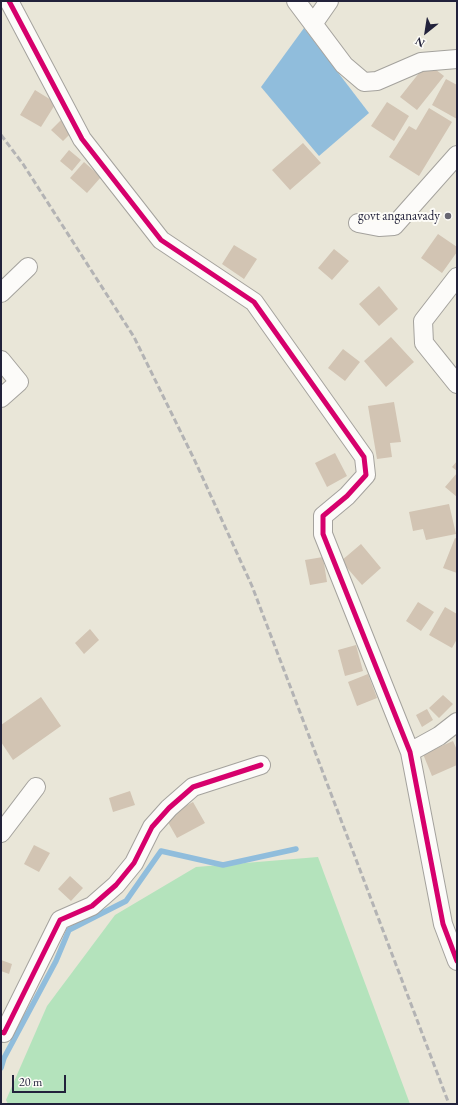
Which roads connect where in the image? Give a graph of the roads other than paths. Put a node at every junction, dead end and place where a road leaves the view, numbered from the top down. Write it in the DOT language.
graph roads {
  1 [pos="9,1"];
  2 [pos="296,1"];
  3 [pos="329,1"];
  4 [pos="313,24"];
  5 [pos="457,59"];
  6 [pos="457,154"];
  7 [pos="358,224"];
  8 [pos="28,267"];
  9 [pos="457,277"];
  10 [pos="1,293"];
  11 [pos="1,360"];
  12 [pos="457,384"];
  13 [pos="1,398"];
  14 [pos="457,722"];
  15 [pos="410,752"];
  16 [pos="261,765"];
  17 [pos="36,787"];
  18 [pos="1,832"];
  19 [pos="457,961"];
  20 [pos="1,1032"];
  1 -- 15 [label="street"];
  2 -- 4 [label="street"];
  3 -- 4 [label="street"];
  4 -- 5 [label="street"];
  6 -- 7 [label="street"];
  8 -- 10 [label="street"];
  9 -- 12 [label="street"];
  11 -- 13 [label="street"];
  14 -- 15 [label="street"];
  15 -- 19 [label="street"];
  16 -- 20 [label="street"];
  17 -- 18 [label="street"];
}
